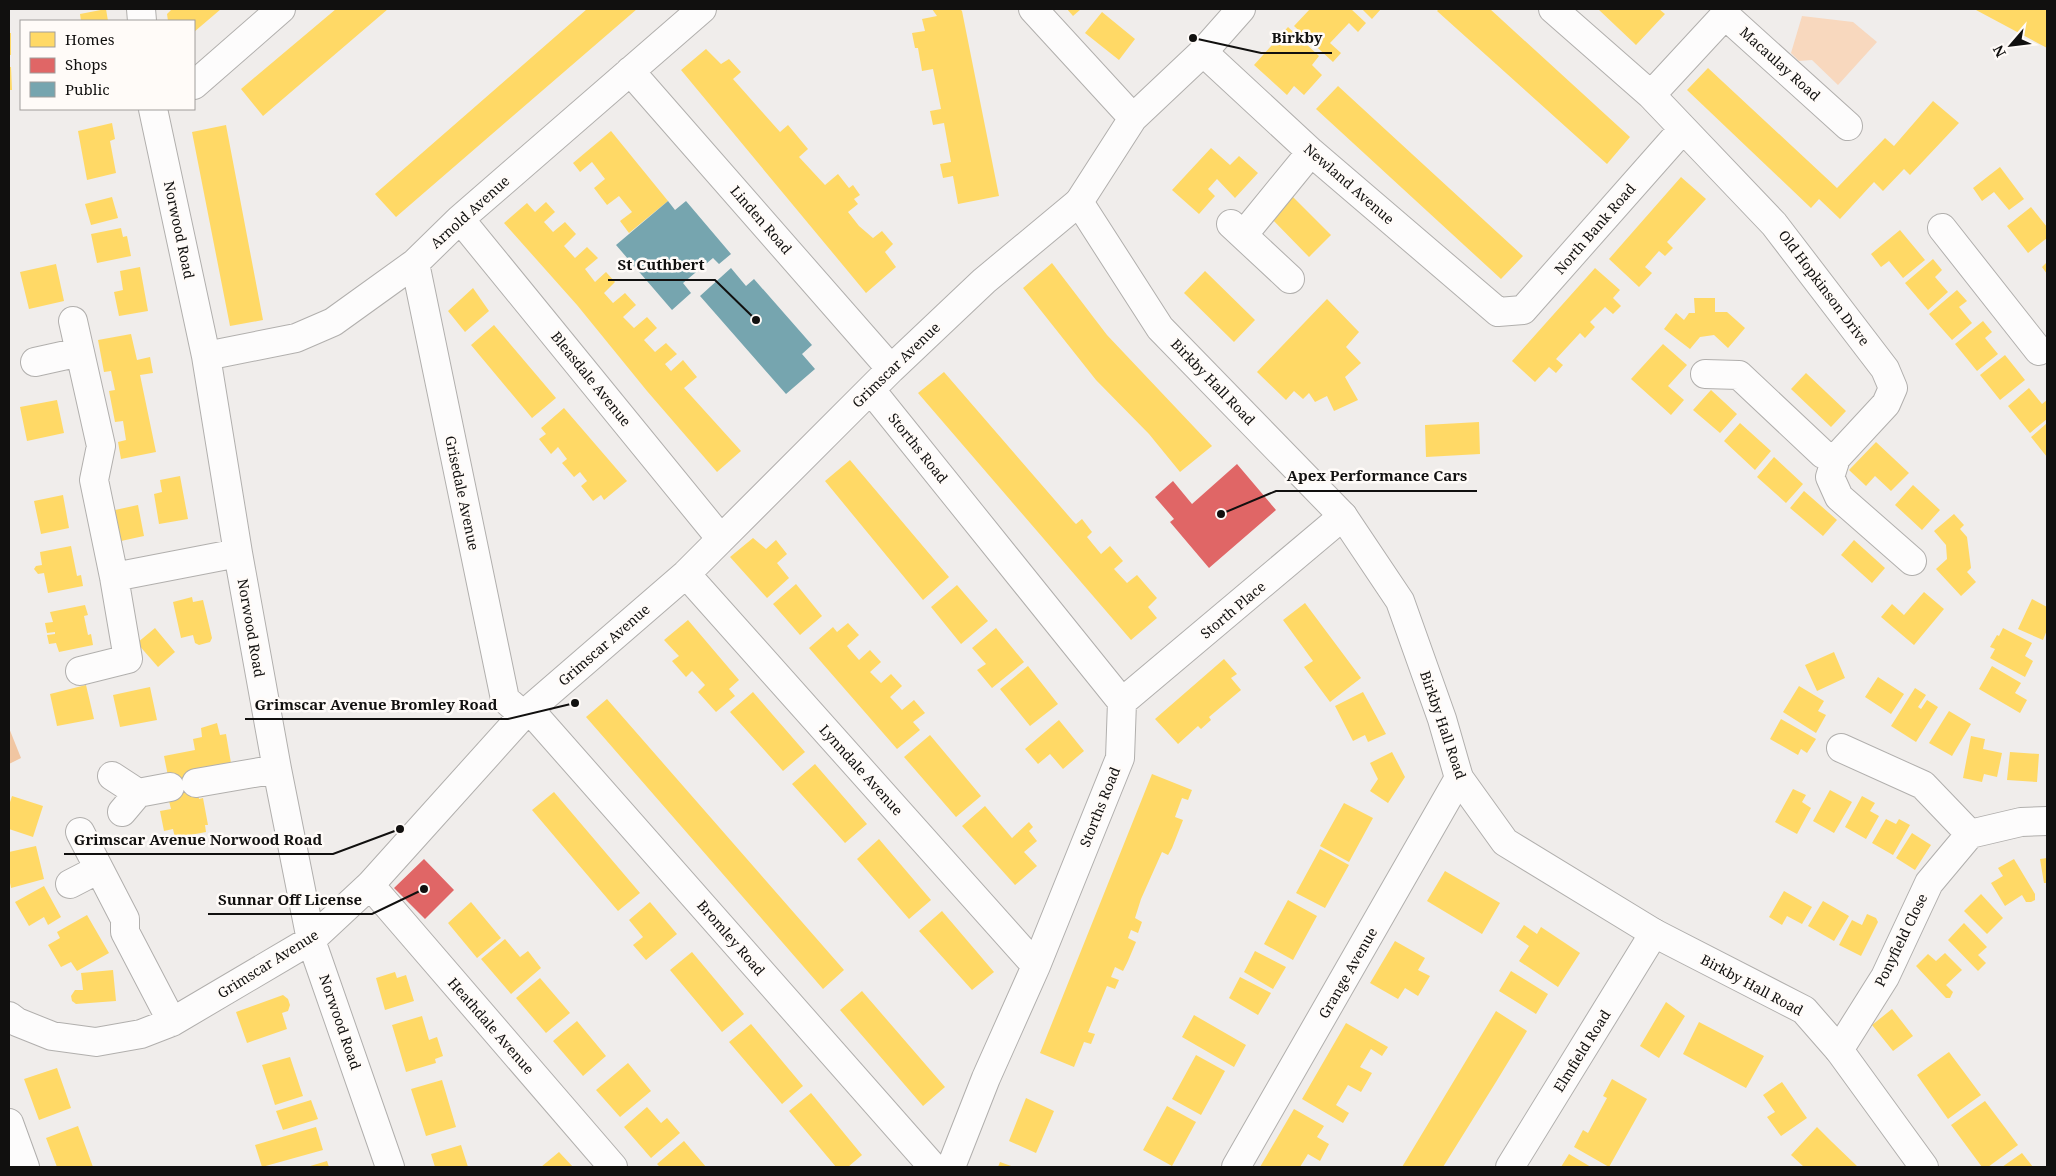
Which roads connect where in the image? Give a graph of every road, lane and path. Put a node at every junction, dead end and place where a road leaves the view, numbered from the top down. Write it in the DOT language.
graph roads {
  1 [pos="281,9"];
  2 [pos="702,9"];
  3 [pos="1033,9"];
  4 [pos="1241,9"];
  5 [pos="1553,9"];
  6 [pos="1203,52"];
  7 [pos="630,71"];
  8 [pos="195,84"];
  9 [pos="1651,95"];
  10 [pos="158,112"];
  11 [pos="1133,118"];
  12 [pos="1848,126"];
  13 [pos="1683,129"];
  14 [pos="1311,152"];
  15 [pos="1079,202"];
  16 [pos="460,219"];
  17 [pos="1942,228"];
  18 [pos="415,263"];
  19 [pos="1290,278"];
  20 [pos="1498,312"];
  21 [pos="73,321"];
  22 [pos="80,352"];
  23 [pos="2044,352"];
  24 [pos="206,356"];
  25 [pos="35,362"];
  26 [pos="891,370"];
  27 [pos="1705,374"];
  28 [pos="871,390"];
  29 [pos="1836,458"];
  30 [pos="1343,516"];
  31 [pos="721,538"];
  32 [pos="238,553"];
  33 [pos="1912,562"];
  34 [pos="686,574"];
  35 [pos="114,577"];
  36 [pos="80,671"];
  37 [pos="1122,702"];
  38 [pos="526,712"];
  39 [pos="1841,748"];
  40 [pos="277,768"];
  41 [pos="112,776"];
  42 [pos="1459,778"];
  43 [pos="196,783"];
  44 [pos="170,787"];
  45 [pos="2047,821"];
  46 [pos="80,832"];
  47 [pos="1970,834"];
  48 [pos="99,869"];
  49 [pos="70,884"];
  50 [pos="370,885"];
  51 [pos="1654,934"];
  52 [pos="311,940"];
  53 [pos="1036,966"];
  54 [pos="9,1016"];
  55 [pos="172,1022"];
  56 [pos="1839,1050"];
  57 [pos="9,1123"];
  58 [pos="25,1167"];
  59 [pos="390,1167"];
  60 [pos="613,1167"];
  61 [pos="933,1167"];
  62 [pos="951,1167"];
  63 [pos="1236,1167"];
  64 [pos="1510,1167"];
  65 [pos="1924,1167"];
  1 -- 8 [label="street"];
  2 -- 7 [label="street, Arnold Avenue"];
  3 -- 11 [label="street"];
  4 -- 6 [label="street, Grimscar Avenue"];
  5 -- 9 [label="street"];
  6 -- 11 [label="street, Grimscar Avenue"];
  6 -- 14 [label="street, Newland Avenue"];
  7 -- 16 [label="street, Arnold Avenue"];
  7 -- 26 [label="street, Linden Road"];
  9 -- 12 [label="street, Macaulay Road"];
  9 -- 13 [label="street"];
  10 -- 24 [label="street, Norwood Road"];
  11 -- 15 [label="street, Grimscar Avenue"];
  13 -- 20 [label="street, North Bank Road"];
  13 -- 29 [label="street, Old Hopkinson Drive"];
  14 -- 19 [label="street"];
  14 -- 20 [label="street, Newland Avenue"];
  15 -- 26 [label="street, Grimscar Avenue"];
  15 -- 30 [label="street, Birkby Hall Road"];
  16 -- 18 [label="street, Arnold Avenue"];
  16 -- 31 [label="street, Bleasdale Avenue"];
  17 -- 23 [label="street"];
  18 -- 24 [label="street, Arnold Avenue"];
  18 -- 38 [label="street, Grisedale Avenue"];
  21 -- 22 [label="street"];
  22 -- 25 [label="street"];
  22 -- 35 [label="street"];
  24 -- 32 [label="street, Norwood Road"];
  26 -- 28 [label="street, Grimscar Avenue"];
  27 -- 29 [label="street"];
  28 -- 31 [label="street, Grimscar Avenue"];
  28 -- 37 [label="street, Storths Road"];
  29 -- 33 [label="street"];
  30 -- 37 [label="street, Storth Place"];
  30 -- 42 [label="street, Birkby Hall Road"];
  31 -- 34 [label="street, Grimscar Avenue"];
  32 -- 35 [label="street"];
  32 -- 40 [label="street, Norwood Road"];
  34 -- 38 [label="street, Grimscar Avenue"];
  34 -- 53 [label="street, Lynndale Avenue"];
  35 -- 36 [label="street"];
  37 -- 53 [label="street, Storths Road"];
  38 -- 50 [label="street, Grimscar Avenue"];
  38 -- 61 [label="street, Bromley Road"];
  39 -- 47 [label="street"];
  40 -- 43 [label="street"];
  40 -- 52 [label="street, Norwood Road"];
  41 -- 44 [label="street"];
  42 -- 51 [label="street, Birkby Hall Road"];
  42 -- 63 [label="street, Grange Avenue"];
  45 -- 47 [label="street"];
  46 -- 48 [label="street"];
  47 -- 56 [label="street, Ponyfield Close"];
  48 -- 49 [label="street"];
  48 -- 55 [label="street"];
  50 -- 52 [label="street, Grimscar Avenue"];
  50 -- 60 [label="street, Heathdale Avenue"];
  51 -- 56 [label="street, Birkby Hall Road"];
  51 -- 64 [label="street, Elmfield Road"];
  52 -- 55 [label="street, Grimscar Avenue"];
  52 -- 59 [label="street, Norwood Road"];
  53 -- 62 [label="street, Storths Road"];
  54 -- 55 [label="street, Grimscar Avenue"];
  56 -- 65 [label="street, Birkby Hall Road"];
  57 -- 58 [label="street"];
}
